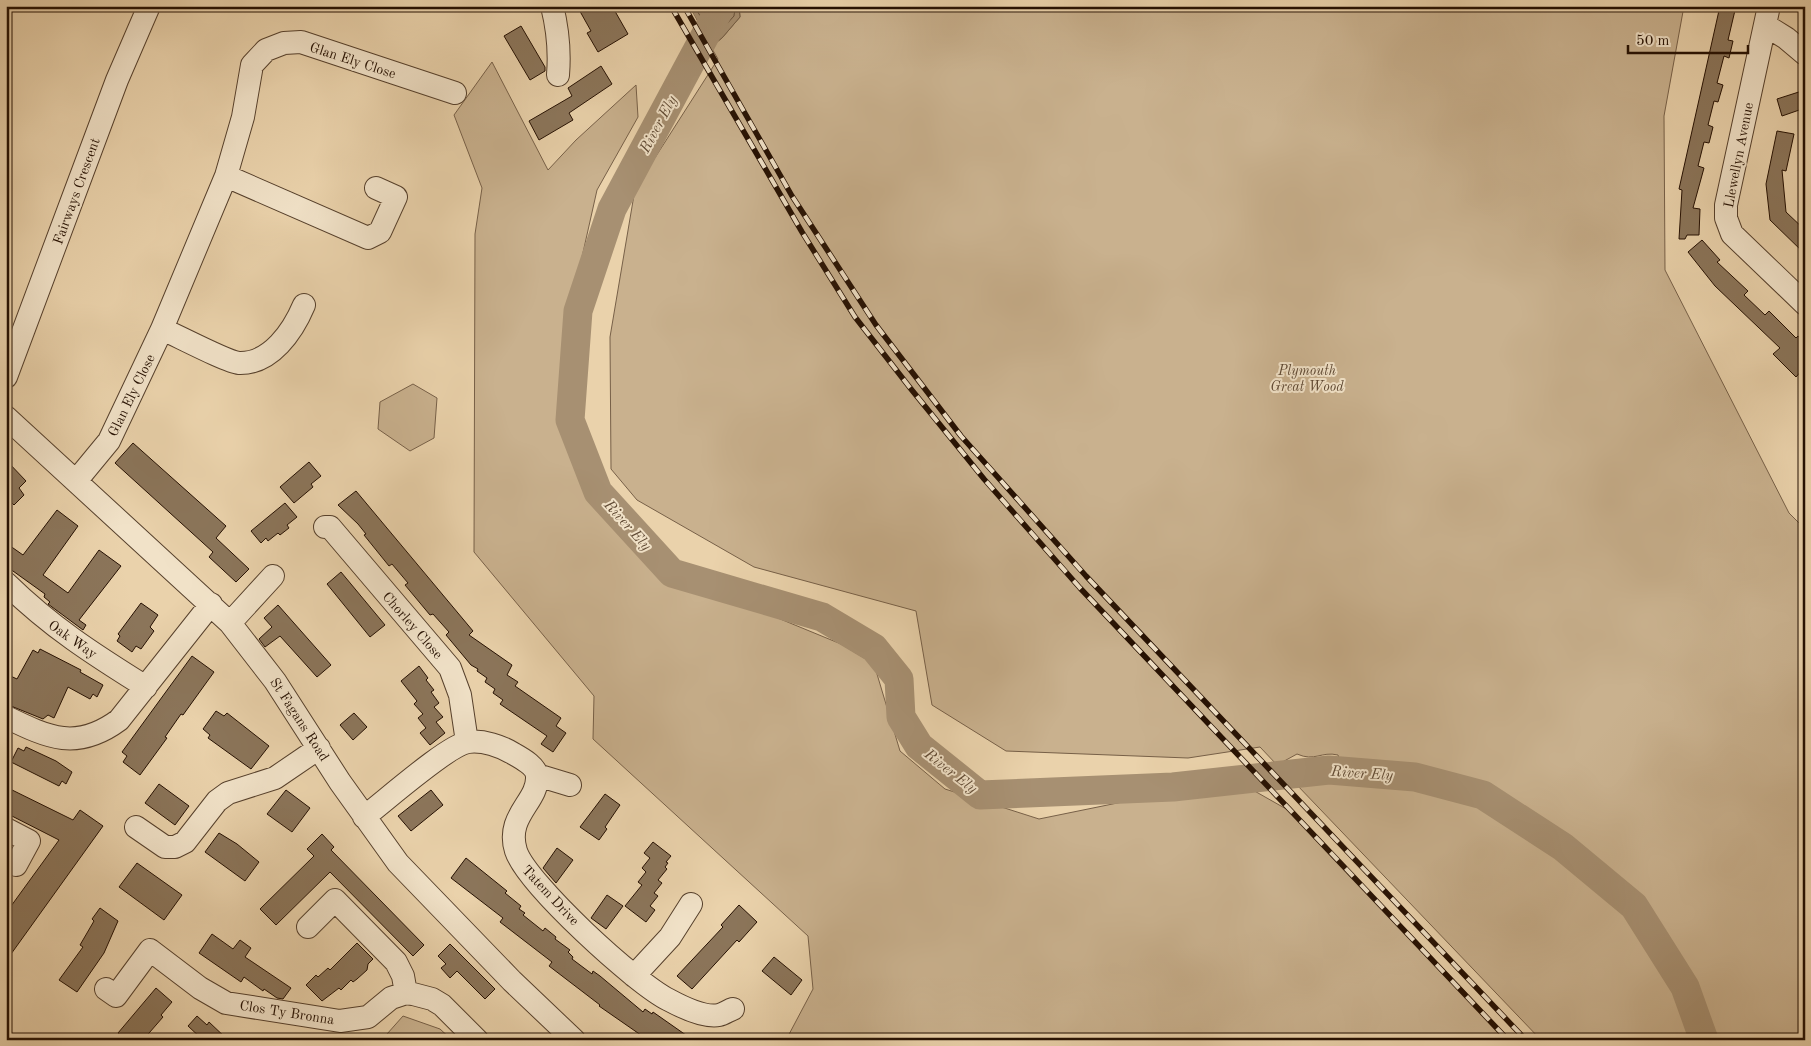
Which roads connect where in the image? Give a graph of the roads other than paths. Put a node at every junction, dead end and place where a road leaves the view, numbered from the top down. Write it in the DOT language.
graph roads {
  1 [pos="149,6"];
  2 [pos="552,6"];
  3 [pos="1767,16"];
  4 [pos="1805,54"];
  5 [pos="558,75"];
  6 [pos="455,93"];
  7 [pos="226,176"];
  8 [pos="376,188"];
  9 [pos="1805,304"];
  10 [pos="304,305"];
  11 [pos="162,329"];
  12 [pos="6,377"];
  13 [pos="6,416"];
  14 [pos="76,482"];
  15 [pos="325,527"];
  16 [pos="273,576"];
  17 [pos="6,583"];
  18 [pos="211,604"];
  19 [pos="230,623"];
  20 [pos="146,687"];
  21 [pos="6,717"];
  22 [pos="467,742"];
  23 [pos="319,748"];
  24 [pos="537,775"];
  25 [pos="570,785"];
  26 [pos="364,817"];
  27 [pos="136,827"];
  28 [pos="6,829"];
  29 [pos="16,865"];
  30 [pos="691,904"];
  31 [pos="308,927"];
  32 [pos="634,976"];
  33 [pos="106,989"];
  34 [pos="406,993"];
  35 [pos="733,1008"];
  36 [pos="477,1040"];
  37 [pos="574,1040"];
  1 -- 12 [label="street, Fairways Crescent"];
  2 -- 5 [label="street"];
  3 -- 4 [label="street"];
  3 -- 9 [label="street, Llewellyn Avenue"];
  6 -- 7 [label="street, Glan Ely Close"];
  7 -- 8 [label="street"];
  7 -- 11 [label="street, Glan Ely Close"];
  10 -- 11 [label="street"];
  11 -- 14 [label="street, Glan Ely Close"];
  13 -- 14 [label="street, St Fagans Road"];
  14 -- 18 [label="street, St Fagans Road"];
  15 -- 22 [label="street, Chorley Close"];
  16 -- 19 [label="street"];
  17 -- 20 [label="street, Oak Way"];
  18 -- 19 [label="street, St Fagans Road"];
  18 -- 20 [label="street"];
  19 -- 23 [label="street, St Fagans Road"];
  20 -- 21 [label="street"];
  22 -- 24 [label="street"];
  22 -- 26 [label="street"];
  23 -- 26 [label="street, St Fagans Road"];
  23 -- 27 [label="street"];
  24 -- 25 [label="street"];
  24 -- 32 [label="street, Tatem Drive"];
  26 -- 37 [label="street, St Fagans Road"];
  28 -- 29 [label="street"];
  30 -- 32 [label="street"];
  31 -- 34 [label="street"];
  32 -- 35 [label="street, Tatem Drive"];
  33 -- 34 [label="street, Clos Ty Bronna"];
  34 -- 36 [label="street"];
}
